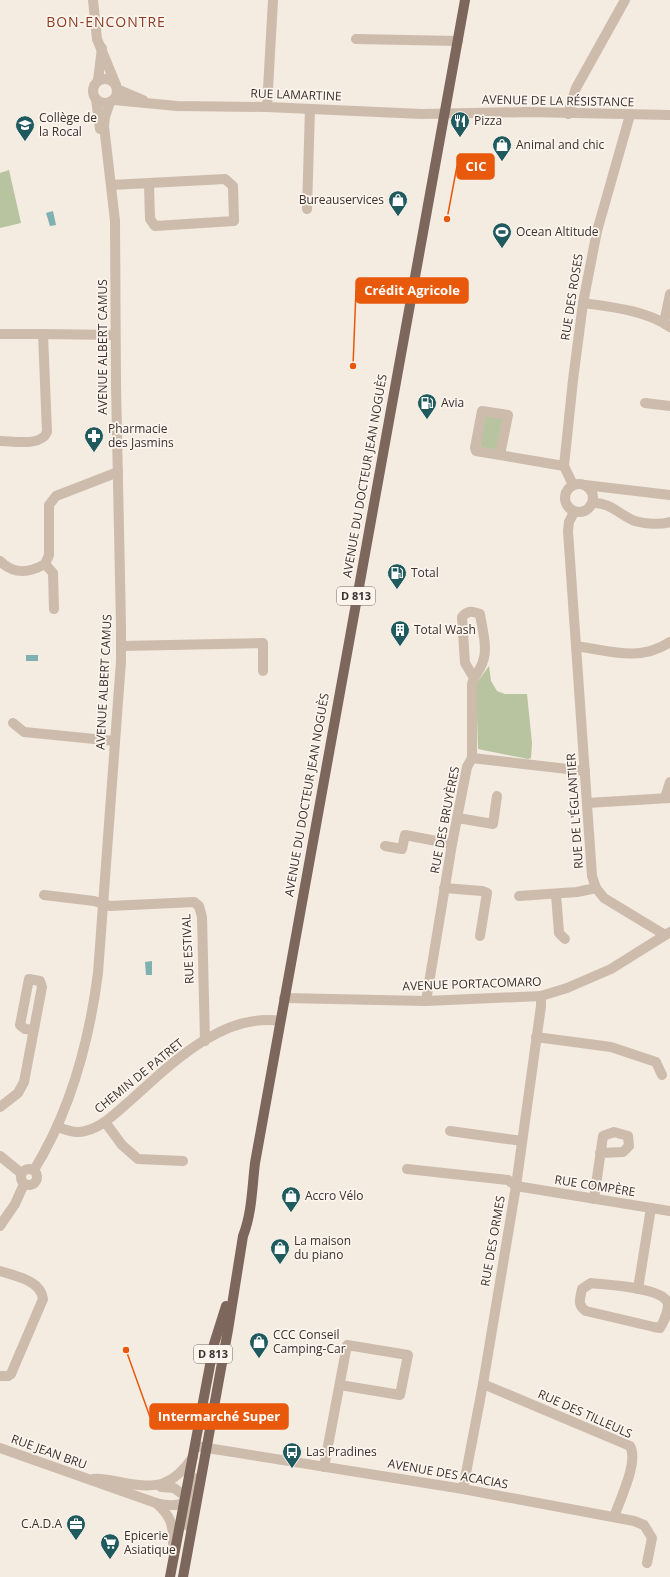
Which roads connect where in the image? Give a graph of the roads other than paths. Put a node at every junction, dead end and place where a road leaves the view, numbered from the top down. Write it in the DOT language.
graph roads {
  1 [pos="93,0"];
  2 [pos="273,0"];
  3 [pos="465,0"];
  4 [pos="625,0"];
  5 [pos="356,39"];
  6 [pos="458,41"];
  7 [pos="102,48"];
  8 [pos="98,80"];
  9 [pos="117,87"];
  10 [pos="96,99"];
  11 [pos="112,101"];
  12 [pos="147,102"];
  13 [pos="267,107"];
  14 [pos="310,109"];
  15 [pos="445,114"];
  16 [pos="568,114"];
  17 [pos="630,115"];
  18 [pos="670,115"];
  19 [pos="107,159"];
  20 [pos="149,184"];
  21 [pos="111,185"];
  22 [pos="307,209"];
  23 [pos="670,294"];
  24 [pos="583,303"];
  25 [pos="667,325"];
  26 [pos="0,334"];
  27 [pos="43,334"];
  28 [pos="115,336"];
  29 [pos="644,402"];
  30 [pos="670,406"];
  31 [pos="0,441"];
  32 [pos="500,455"];
  33 [pos="564,466"];
  34 [pos="118,472"];
  35 [pos="573,485"];
  36 [pos="584,485"];
  37 [pos="670,495"];
  38 [pos="592,504"];
  39 [pos="574,512"];
  40 [pos="670,522"];
  41 [pos="0,561"];
  42 [pos="45,564"];
  43 [pos="54,609"];
  44 [pos="670,642"];
  45 [pos="121,646"];
  46 [pos="576,646"];
  47 [pos="263,671"];
  48 [pos="474,678"];
  49 [pos="13,723"];
  50 [pos="115,741"];
  51 [pos="472,758"];
  52 [pos="585,772"];
  53 [pos="670,782"];
  54 [pos="497,796"];
  55 [pos="667,798"];
  56 [pos="587,803"];
  57 [pos="458,818"];
  58 [pos="452,844"];
  59 [pos="385,846"];
  60 [pos="444,888"];
  61 [pos="596,888"];
  62 [pos="556,894"];
  63 [pos="44,895"];
  64 [pos="519,896"];
  65 [pos="102,904"];
  66 [pos="668,934"];
  67 [pos="480,936"];
  68 [pos="565,939"];
  69 [pos="541,996"];
  70 [pos="284,998"];
  71 [pos="426,1001"];
  72 [pos="280,1022"];
  73 [pos="34,1030"];
  74 [pos="536,1037"];
  75 [pos="205,1041"];
  76 [pos="662,1075"];
  77 [pos="0,1107"];
  78 [pos="105,1122"];
  79 [pos="58,1127"];
  80 [pos="450,1131"];
  81 [pos="522,1141"];
  82 [pos="600,1153"];
  83 [pos="0,1156"];
  84 [pos="183,1161"];
  85 [pos="407,1169"];
  86 [pos="34,1170"];
  87 [pos="22,1173"];
  88 [pos="24,1184"];
  89 [pos="516,1186"];
  90 [pos="594,1199"];
  91 [pos="651,1208"];
  92 [pos="670,1211"];
  93 [pos="0,1226"];
  94 [pos="0,1271"];
  95 [pos="638,1289"];
  96 [pos="0,1376"];
  97 [pos="483,1384"];
  98 [pos="340,1385"];
  99 [pos="200,1447"];
  100 [pos="0,1448"];
  101 [pos="193,1457"];
  102 [pos="324,1467"];
  103 [pos="200,1475"];
  104 [pos="89,1480"];
  105 [pos="150,1486"];
  106 [pos="463,1489"];
  107 [pos="186,1499"];
  108 [pos="156,1503"];
  109 [pos="614,1517"];
  110 [pos="187,1550"];
  111 [pos="647,1563"];
  112 [pos="171,1575"];
  113 [pos="183,1577"];
  1 -- 7 [label="street"];
  2 -- 13 [label="street"];
  3 -- 6 [label="main road, AVENUE DU DOCTEUR JEAN NOGUÈS / D 813"];
  4 -- 16 [label="street"];
  5 -- 6 [label="street"];
  6 -- 15 [label="main road, AVENUE DU DOCTEUR JEAN NOGUÈS / D 813"];
  7 -- 8 [label="street"];
  7 -- 9 [label="street"];
  8 -- 9 [label="street"];
  8 -- 10 [label="street"];
  9 -- 11 [label="street"];
  9 -- 12 [label="street, RUE LAMARTINE"];
  10 -- 11 [label="street"];
  10 -- 19 [label="street, AVENUE ALBERT CAMUS"];
  11 -- 12 [label="street, RUE LAMARTINE"];
  11 -- 19 [label="street, AVENUE ALBERT CAMUS"];
  12 -- 13 [label="street, RUE LAMARTINE"];
  13 -- 14 [label="street, RUE LAMARTINE"];
  14 -- 15 [label="street, RUE LAMARTINE"];
  14 -- 22 [label="street"];
  15 -- 16 [label="street, AVENUE DE LA RÉSISTANCE"];
  15 -- 70 [label="main road, AVENUE DU DOCTEUR JEAN NOGUÈS / D 813"];
  16 -- 17 [label="street, AVENUE DE LA RÉSISTANCE"];
  17 -- 18 [label="street, AVENUE DE LA RÉSISTANCE"];
  17 -- 24 [label="street, RUE DES ROSES"];
  19 -- 21 [label="street, AVENUE ALBERT CAMUS"];
  20 -- 20 [label="street"];
  20 -- 21 [label="street"];
  21 -- 28 [label="street, AVENUE ALBERT CAMUS"];
  23 -- 25 [label="street"];
  24 -- 25 [label="street"];
  24 -- 33 [label="street, RUE DES ROSES"];
  26 -- 27 [label="street"];
  27 -- 28 [label="street"];
  27 -- 31 [label="street"];
  28 -- 34 [label="street, AVENUE ALBERT CAMUS"];
  29 -- 30 [label="street"];
  32 -- 32 [label="street"];
  32 -- 33 [label="street"];
  33 -- 35 [label="street"];
  34 -- 42 [label="street"];
  34 -- 45 [label="street, AVENUE ALBERT CAMUS"];
  35 -- 36 [label="street"];
  35 -- 39 [label="street"];
  36 -- 37 [label="street"];
  36 -- 38 [label="street"];
  38 -- 39 [label="street"];
  38 -- 40 [label="street"];
  39 -- 46 [label="street"];
  41 -- 42 [label="street"];
  42 -- 43 [label="street"];
  44 -- 46 [label="street"];
  45 -- 47 [label="street"];
  45 -- 50 [label="street, AVENUE ALBERT CAMUS"];
  46 -- 52 [label="street, RUE DE L'ÉGLANTIER"];
  48 -- 48 [label="street"];
  48 -- 51 [label="street"];
  49 -- 50 [label="street"];
  50 -- 65 [label="street, AVENUE ALBERT CAMUS"];
  51 -- 52 [label="street, RUE DES BRUYÈRES"];
  51 -- 57 [label="street, RUE DES BRUYÈRES"];
  52 -- 56 [label="street, RUE DE L'ÉGLANTIER"];
  53 -- 55 [label="street"];
  54 -- 57 [label="street"];
  55 -- 56 [label="street"];
  56 -- 61 [label="street, RUE DE L'ÉGLANTIER"];
  57 -- 58 [label="street, RUE DES BRUYÈRES"];
  58 -- 59 [label="street"];
  58 -- 60 [label="street, RUE DES BRUYÈRES"];
  60 -- 67 [label="street"];
  60 -- 71 [label="street, RUE DES BRUYÈRES"];
  61 -- 62 [label="street"];
  61 -- 66 [label="street"];
  62 -- 64 [label="street"];
  62 -- 68 [label="street"];
  63 -- 65 [label="street, RUE ESTIVAL"];
  65 -- 75 [label="street, RUE ESTIVAL"];
  65 -- 79 [label="street, AVENUE ALBERT CAMUS"];
  66 -- 69 [label="street, AVENUE PORTACOMARO"];
  69 -- 71 [label="street, AVENUE PORTACOMARO"];
  69 -- 74 [label="street, RUE DES ORMES"];
  70 -- 71 [label="street, AVENUE PORTACOMARO"];
  70 -- 72 [label="main road, AVENUE DU DOCTEUR JEAN NOGUÈS / D 813"];
  72 -- 75 [label="street, CHEMIN DE PATRET"];
  72 -- 99 [label="main road, AVENUE DU DOCTEUR JEAN NOGUÈS / D 813"];
  73 -- 77 [label="street"];
  74 -- 76 [label="street"];
  74 -- 81 [label="street, RUE DES ORMES"];
  75 -- 78 [label="street, CHEMIN DE PATRET"];
  78 -- 79 [label="street, CHEMIN DE PATRET"];
  78 -- 84 [label="street"];
  79 -- 86 [label="street, AVENUE ALBERT CAMUS"];
  80 -- 81 [label="street"];
  81 -- 89 [label="street, RUE DES ORMES"];
  82 -- 90 [label="street"];
  83 -- 87 [label="street"];
  85 -- 89 [label="street, RUE COMPÈRE"];
  86 -- 87 [label="street"];
  86 -- 88 [label="street, AVENUE ALBERT CAMUS"];
  87 -- 88 [label="street"];
  88 -- 93 [label="street"];
  89 -- 90 [label="street, RUE COMPÈRE"];
  89 -- 97 [label="street, RUE DES ORMES"];
  90 -- 91 [label="street, RUE COMPÈRE"];
  91 -- 92 [label="street, RUE COMPÈRE"];
  91 -- 95 [label="street"];
  94 -- 96 [label="street"];
  95 -- 95 [label="street"];
  97 -- 106 [label="street, RUE DES ORMES"];
  97 -- 109 [label="street, RUE DES TILLEULS"];
  98 -- 98 [label="street"];
  98 -- 102 [label="street"];
  99 -- 101 [label="main road, AVENUE DU DOCTEUR JEAN NOGUÈS / D 813"];
  99 -- 102 [label="street, AVENUE DES ACACIAS"];
  99 -- 103 [label="main road, AVENUE DU DOCTEUR JEAN NOGUÈS / D 813"];
  100 -- 104 [label="street, RUE JEAN BRU"];
  101 -- 105 [label="street, RUE JEAN BRU"];
  101 -- 107 [label="main road, AVENUE DU DOCTEUR JEAN NOGUÈS / D 813"];
  102 -- 106 [label="street, AVENUE DES ACACIAS"];
  103 -- 107 [label="street"];
  103 -- 110 [label="main road, AVENUE DU DOCTEUR JEAN NOGUÈS / D 813"];
  104 -- 105 [label="street, RUE JEAN BRU"];
  104 -- 108 [label="street, RUE JEAN BRU"];
  105 -- 107 [label="street, RUE JEAN BRU"];
  106 -- 109 [label="street, AVENUE DES ACACIAS"];
  107 -- 108 [label="street, RUE JEAN BRU"];
  107 -- 110 [label="street"];
  107 -- 112 [label="main road, AVENUE DU DOCTEUR JEAN NOGUÈS / D 813"];
  108 -- 112 [label="street, RUE JEAN BRU"];
  109 -- 111 [label="street, AVENUE DES ACACIAS"];
  110 -- 113 [label="main road, AVENUE DU DOCTEUR JEAN NOGUÈS / D 813"];
}
